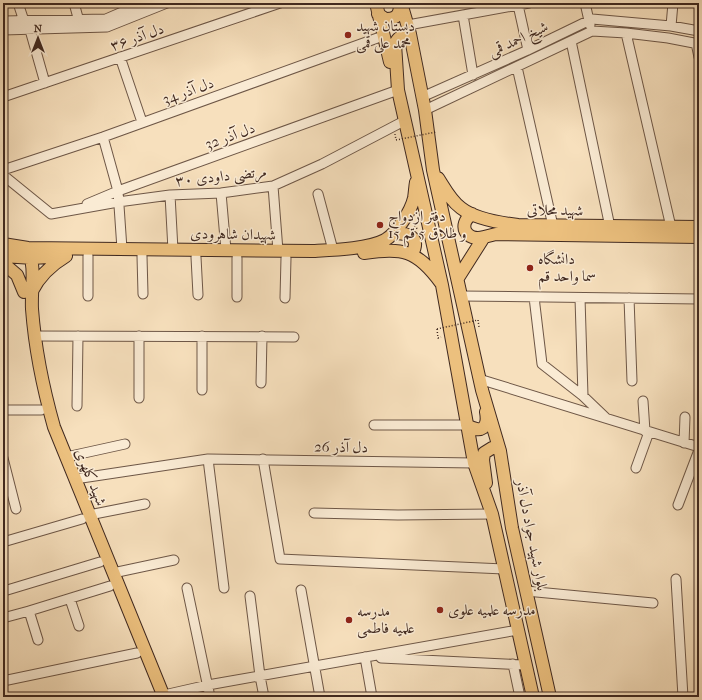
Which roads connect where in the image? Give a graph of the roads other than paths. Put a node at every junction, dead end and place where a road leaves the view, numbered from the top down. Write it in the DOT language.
graph roads {
  1 [pos="18,3"];
  2 [pos="74,3"];
  3 [pos="143,3"];
  4 [pos="167,3"];
  5 [pos="280,3"];
  6 [pos="400,3"];
  7 [pos="529,3"];
  8 [pos="585,3"];
  9 [pos="673,3"];
  10 [pos="518,5"];
  11 [pos="377,8"];
  12 [pos="463,15"];
  13 [pos="24,20"];
  14 [pos="3,21"];
  15 [pos="588,21"];
  16 [pos="79,24"];
  17 [pos="671,26"];
  18 [pos="409,29"];
  19 [pos="3,30"];
  20 [pos="30,30"];
  21 [pos="592,31"];
  22 [pos="699,31"];
  23 [pos="626,33"];
  24 [pos="383,36"];
  25 [pos="571,41"];
  26 [pos="698,44"];
  27 [pos="528,50"];
  28 [pos="120,57"];
  29 [pos="699,57"];
  30 [pos="517,67"];
  31 [pos="473,75"];
  32 [pos="45,83"];
  33 [pos="398,90"];
  34 [pos="434,91"];
  35 [pos="3,97"];
  36 [pos="422,97"];
  37 [pos="440,103"];
  38 [pos="425,110"];
  39 [pos="404,121"];
  40 [pos="142,122"];
  41 [pos="103,137"];
  42 [pos="3,170"];
  43 [pos="433,170"];
  44 [pos="417,173"];
  45 [pos="3,175"];
  46 [pos="273,186"];
  47 [pos="118,191"];
  48 [pos="221,193"];
  49 [pos="318,194"];
  50 [pos="170,195"];
  51 [pos="118,202"];
  52 [pos="72,210"];
  53 [pos="472,214"];
  54 [pos="552,226"];
  55 [pos="610,227"];
  56 [pos="671,227"];
  57 [pos="699,227"];
  58 [pos="394,233"];
  59 [pos="484,237"];
  60 [pos="699,237"];
  61 [pos="3,244"];
  62 [pos="122,249"];
  63 [pos="173,250"];
  64 [pos="226,250"];
  65 [pos="333,250"];
  66 [pos="412,254"];
  67 [pos="28,255"];
  68 [pos="282,255"];
  69 [pos="3,256"];
  70 [pos="67,256"];
  71 [pos="88,256"];
  72 [pos="142,256"];
  73 [pos="196,257"];
  74 [pos="237,258"];
  75 [pos="3,263"];
  76 [pos="458,278"];
  77 [pos="442,285"];
  78 [pos="28,292"];
  79 [pos="143,294"];
  80 [pos="198,295"];
  81 [pos="88,296"];
  82 [pos="462,296"];
  83 [pos="237,297"];
  84 [pos="534,297"];
  85 [pos="285,298"];
  86 [pos="580,298"];
  87 [pos="629,298"];
  88 [pos="699,299"];
  89 [pos="35,336"];
  90 [pos="78,336"];
  91 [pos="140,336"];
  92 [pos="202,336"];
  93 [pos="262,336"];
  94 [pos="294,336"];
  95 [pos="632,381"];
  96 [pos="261,383"];
  97 [pos="481,384"];
  98 [pos="202,390"];
  99 [pos="584,396"];
  100 [pos="139,398"];
  101 [pos="643,402"];
  102 [pos="78,406"];
  103 [pos="45,409"];
  104 [pos="3,410"];
  105 [pos="685,417"];
  106 [pos="609,420"];
  107 [pos="374,425"];
  108 [pos="467,426"];
  109 [pos="647,432"];
  110 [pos="684,443"];
  111 [pos="125,444"];
  112 [pos="699,448"];
  113 [pos="500,451"];
  114 [pos="66,457"];
  115 [pos="3,458"];
  116 [pos="208,459"];
  117 [pos="263,459"];
  118 [pos="474,463"];
  119 [pos="636,468"];
  120 [pos="75,479"];
  121 [pos="145,504"];
  122 [pos="678,505"];
  123 [pos="16,509"];
  124 [pos="491,510"];
  125 [pos="314,513"];
  126 [pos="86,517"];
  127 [pos="3,542"];
  128 [pos="174,560"];
  129 [pos="100,562"];
  130 [pos="504,569"];
  131 [pos="113,573"];
  132 [pos="676,579"];
  133 [pos="110,586"];
  134 [pos="188,588"];
  135 [pos="224,588"];
  136 [pos="301,590"];
  137 [pos="4,591"];
  138 [pos="526,591"];
  139 [pos="250,596"];
  140 [pos="70,599"];
  141 [pos="653,602"];
  142 [pos="29,611"];
  143 [pos="3,618"];
  144 [pos="79,626"];
  145 [pos="518,630"];
  146 [pos="38,640"];
  147 [pos="137,653"];
  148 [pos="365,657"];
  149 [pos="513,664"];
  150 [pos="526,665"];
  151 [pos="314,666"];
  152 [pos="260,676"];
  153 [pos="3,680"];
  154 [pos="208,685"];
  155 [pos="161,696"];
  156 [pos="210,697"];
  157 [pos="264,697"];
  158 [pos="320,697"];
  159 [pos="372,697"];
  160 [pos="520,697"];
  161 [pos="533,697"];
  162 [pos="550,697"];
  163 [pos="683,697"];
  1 -- 13 [label="street"];
  2 -- 16 [label="street"];
  3 -- 16 [label="street"];
  4 -- 16 [label="street"];
  5 -- 28 [label="street, دل آذر ۳۶"];
  6 -- 11 [label="main road"];
  6 -- 18 [label="main road"];
  7 -- 10 [label="street"];
  8 -- 15 [label="street"];
  9 -- 17 [label="street"];
  10 -- 12 [label="street"];
  10 -- 27 [label="street"];
  11 -- 24 [label="main road"];
  12 -- 18 [label="street"];
  12 -- 31 [label="street"];
  13 -- 14 [label="street"];
  13 -- 16 [label="street"];
  15 -- 17 [label="street, شیخ احمد قمی"];
  15 -- 21 [label="street"];
  15 -- 27 [label="street, شیخ احمد قمی"];
  16 -- 20 [label="street"];
  17 -- 22 [label="street, شیخ احمد قمی"];
  18 -- 33 [label="main road"];
  18 -- 36 [label="main road"];
  19 -- 20 [label="street"];
  20 -- 32 [label="street"];
  21 -- 23 [label="street, شیخ احمد قمی"];
  21 -- 25 [label="street, شیخ احمد قمی"];
  23 -- 26 [label="street, شیخ احمد قمی"];
  23 -- 56 [label="street"];
  24 -- 33 [label="main road"];
  24 -- 40 [label="street, دل آذر 34"];
  25 -- 30 [label="street, شیخ احمد قمی"];
  25 -- 55 [label="street"];
  26 -- 29 [label="street"];
  27 -- 31 [label="street, شیخ احمد قمی"];
  28 -- 32 [label="street, دل آذر ۳۶"];
  28 -- 40 [label="street"];
  30 -- 37 [label="street, شیخ احمد قمی"];
  30 -- 54 [label="street"];
  31 -- 34 [label="street, شیخ احمد قمی"];
  32 -- 35 [label="street, دل آذر ۳۶"];
  33 -- 39 [label="main road"];
  33 -- 47 [label="street, دل آذر 32"];
  34 -- 36 [label="street, شیخ احمد قمی"];
  34 -- 37 [label="street"];
  36 -- 38 [label="main road"];
  37 -- 38 [label="street, شیخ احمد قمی"];
  38 -- 43 [label="main road"];
  39 -- 44 [label="main road"];
  39 -- 46 [label="street, ۳۰ مرتضی داودی"];
  40 -- 41 [label="street, دل آذر 34"];
  41 -- 42 [label="street, دل آذر 34"];
  41 -- 47 [label="street"];
  43 -- 53 [label="main road, شهید محلاتی"];
  43 -- 76 [label="main road"];
  44 -- 58 [label="main road, شهیدان شاهرودی"];
  44 -- 77 [label="main road"];
  45 -- 52 [label="street, ۳۰ مرتضی داودی"];
  46 -- 48 [label="street, ۳۰ مرتضی داودی"];
  46 -- 68 [label="street"];
  47 -- 51 [label="street"];
  47 -- 52 [label="street, دل آذر 32"];
  48 -- 50 [label="street, ۳۰ مرتضی داودی"];
  48 -- 64 [label="street"];
  49 -- 65 [label="street"];
  50 -- 51 [label="street, ۳۰ مرتضی داودی"];
  50 -- 63 [label="street"];
  51 -- 52 [label="street, ۳۰ مرتضی داودی"];
  51 -- 62 [label="street"];
  53 -- 54 [label="main road, شهید محلاتی"];
  53 -- 59 [label="main road"];
  54 -- 55 [label="main road, شهید محلاتی"];
  55 -- 56 [label="main road, شهید محلاتی"];
  56 -- 57 [label="main road, شهید محلاتی"];
  58 -- 65 [label="main road, شهیدان شاهرودی"];
  58 -- 66 [label="main road"];
  59 -- 60 [label="main road, شهید محلاتی"];
  59 -- 76 [label="main road"];
  61 -- 67 [label="main road, شهیدان شاهرودی"];
  62 -- 63 [label="main road, شهیدان شاهرودی"];
  62 -- 67 [label="main road, شهیدان شاهرودی"];
  63 -- 64 [label="main road, شهیدان شاهرودی"];
  64 -- 68 [label="main road, شهیدان شاهرودی"];
  65 -- 68 [label="main road, شهیدان شاهرودی"];
  66 -- 68 [label="main road, شهیدان شاهرودی"];
  66 -- 77 [label="main road"];
  67 -- 69 [label="main road, شهیدان شاهرودی"];
  67 -- 70 [label="main road, شهیدان شاهرودی"];
  67 -- 78 [label="main road, شهید کلهری"];
  68 -- 74 [label="main road, شهیدان شاهرودی"];
  68 -- 85 [label="street"];
  70 -- 71 [label="main road, شهیدان شاهرودی"];
  70 -- 78 [label="main road"];
  71 -- 72 [label="main road, شهیدان شاهرودی"];
  71 -- 81 [label="street"];
  72 -- 73 [label="main road, شهیدان شاهرودی"];
  72 -- 79 [label="street"];
  73 -- 74 [label="main road, شهیدان شاهرودی"];
  73 -- 80 [label="street"];
  74 -- 83 [label="street"];
  75 -- 78 [label="main road"];
  76 -- 82 [label="main road"];
  77 -- 108 [label="main road"];
  78 -- 89 [label="main road, شهید کلهری"];
  78 -- 103 [label="main road, شهید کلهری"];
  82 -- 84 [label="street"];
  82 -- 97 [label="main road"];
  84 -- 86 [label="street"];
  84 -- 99 [label="street"];
  86 -- 87 [label="street"];
  86 -- 99 [label="street"];
  87 -- 88 [label="street"];
  87 -- 95 [label="street"];
  89 -- 90 [label="street"];
  89 -- 103 [label="main road, شهید کلهری"];
  90 -- 91 [label="street"];
  90 -- 102 [label="street"];
  91 -- 92 [label="street"];
  91 -- 100 [label="street"];
  92 -- 93 [label="street"];
  92 -- 98 [label="street"];
  93 -- 94 [label="street"];
  93 -- 96 [label="street"];
  97 -- 106 [label="street"];
  97 -- 108 [label="main road"];
  97 -- 113 [label="main road, بلوار شهید جواد دل آذر"];
  99 -- 106 [label="street"];
  101 -- 109 [label="street"];
  103 -- 104 [label="street"];
  103 -- 114 [label="main road, شهید کلهری"];
  103 -- 126 [label="main road, شهید کلهری"];
  105 -- 110 [label="street"];
  106 -- 109 [label="street"];
  107 -- 108 [label="street"];
  108 -- 118 [label="main road"];
  109 -- 110 [label="street"];
  109 -- 119 [label="street"];
  110 -- 112 [label="street"];
  111 -- 114 [label="street"];
  112 -- 122 [label="street"];
  113 -- 124 [label="main road"];
  113 -- 138 [label="main road, بلوار شهید جواد دل آذر"];
  114 -- 120 [label="main road, شهید کلهری"];
  115 -- 123 [label="street"];
  116 -- 117 [label="street, دل آذر 26"];
  116 -- 120 [label="street, دل آذر 26"];
  116 -- 135 [label="street"];
  117 -- 118 [label="street, دل آذر 26"];
  117 -- 130 [label="street"];
  118 -- 124 [label="main road"];
  120 -- 126 [label="main road, شهید کلهری"];
  121 -- 126 [label="street"];
  124 -- 125 [label="street"];
  124 -- 130 [label="main road"];
  126 -- 127 [label="street"];
  126 -- 129 [label="main road, شهید کلهری"];
  126 -- 131 [label="main road, شهید کلهری"];
  128 -- 131 [label="street"];
  129 -- 133 [label="main road, شهید کلهری"];
  129 -- 137 [label="street"];
  130 -- 145 [label="main road"];
  131 -- 155 [label="main road, شهید کلهری"];
  132 -- 163 [label="street"];
  133 -- 140 [label="street"];
  133 -- 147 [label="main road, شهید کلهری"];
  134 -- 154 [label="street"];
  136 -- 151 [label="street"];
  138 -- 141 [label="street"];
  138 -- 162 [label="main road, بلوار شهید جواد دل آذر"];
  139 -- 152 [label="street"];
  140 -- 142 [label="street"];
  140 -- 144 [label="street"];
  142 -- 143 [label="street"];
  142 -- 146 [label="street"];
  145 -- 148 [label="street"];
  145 -- 150 [label="main road"];
  147 -- 153 [label="street"];
  147 -- 155 [label="main road, شهید کلهری"];
  148 -- 149 [label="street"];
  148 -- 151 [label="street"];
  148 -- 159 [label="street"];
  149 -- 150 [label="street"];
  149 -- 160 [label="street"];
  150 -- 161 [label="main road"];
  151 -- 152 [label="street"];
  151 -- 158 [label="street"];
  152 -- 154 [label="street"];
  152 -- 157 [label="street"];
  154 -- 155 [label="street"];
  154 -- 156 [label="street"];
}
